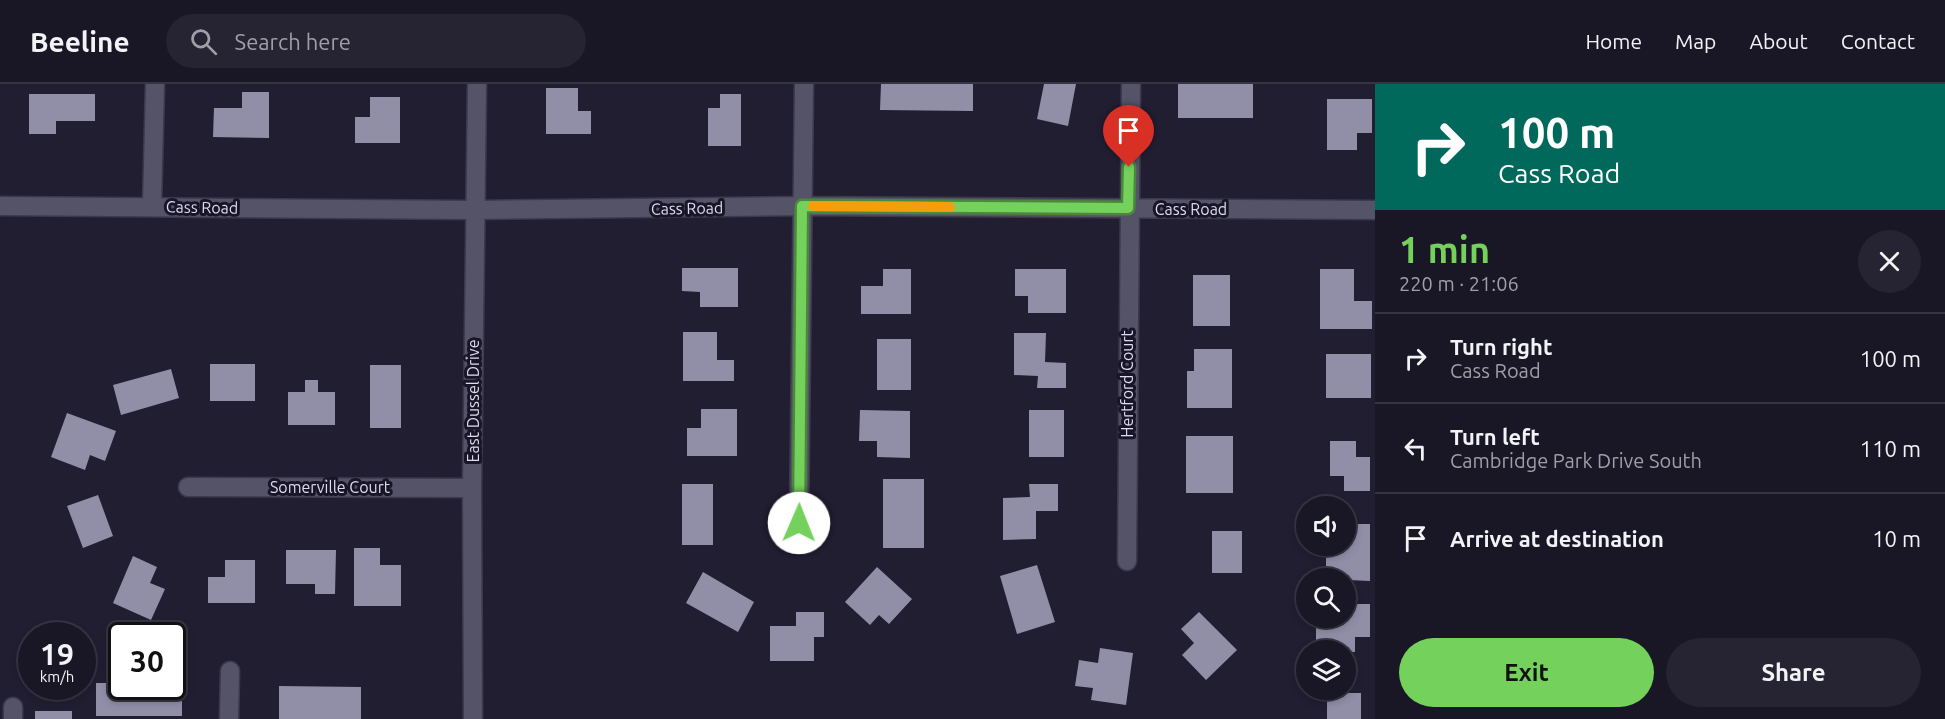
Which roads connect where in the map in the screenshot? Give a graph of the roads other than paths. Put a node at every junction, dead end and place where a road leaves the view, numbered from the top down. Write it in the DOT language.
graph roads {
  1 [pos="155,84"];
  2 [pos="477,84"];
  3 [pos="804,84"];
  4 [pos="1131,84"];
  5 [pos="0,206"];
  6 [pos="152,206"];
  7 [pos="802,206"];
  8 [pos="1128,208"];
  9 [pos="474,210"];
  10 [pos="1375,210"];
  11 [pos="188,487"];
  12 [pos="472,488"];
  13 [pos="799,523"];
  14 [pos="1127,561"];
  15 [pos="230,671"];
  16 [pos="230,719"];
  17 [pos="473,719"];
  1 -- 6 [label="street"];
  2 -- 9 [label="street, East Dussel Drive"];
  3 -- 7 [label="street"];
  4 -- 8 [label="street, Hertford Court"];
  5 -- 6 [label="street, Cass Road"];
  6 -- 9 [label="street, Cass Road"];
  7 -- 8 [label="street, Cass Road"];
  7 -- 9 [label="street, Cass Road"];
  7 -- 13 [label="street"];
  8 -- 10 [label="street, Cass Road"];
  8 -- 14 [label="street, Hertford Court"];
  9 -- 12 [label="street, East Dussel Drive"];
  11 -- 12 [label="street, Somerville Court"];
  12 -- 17 [label="street, East Dussel Drive"];
  15 -- 16 [label="street"];
}
